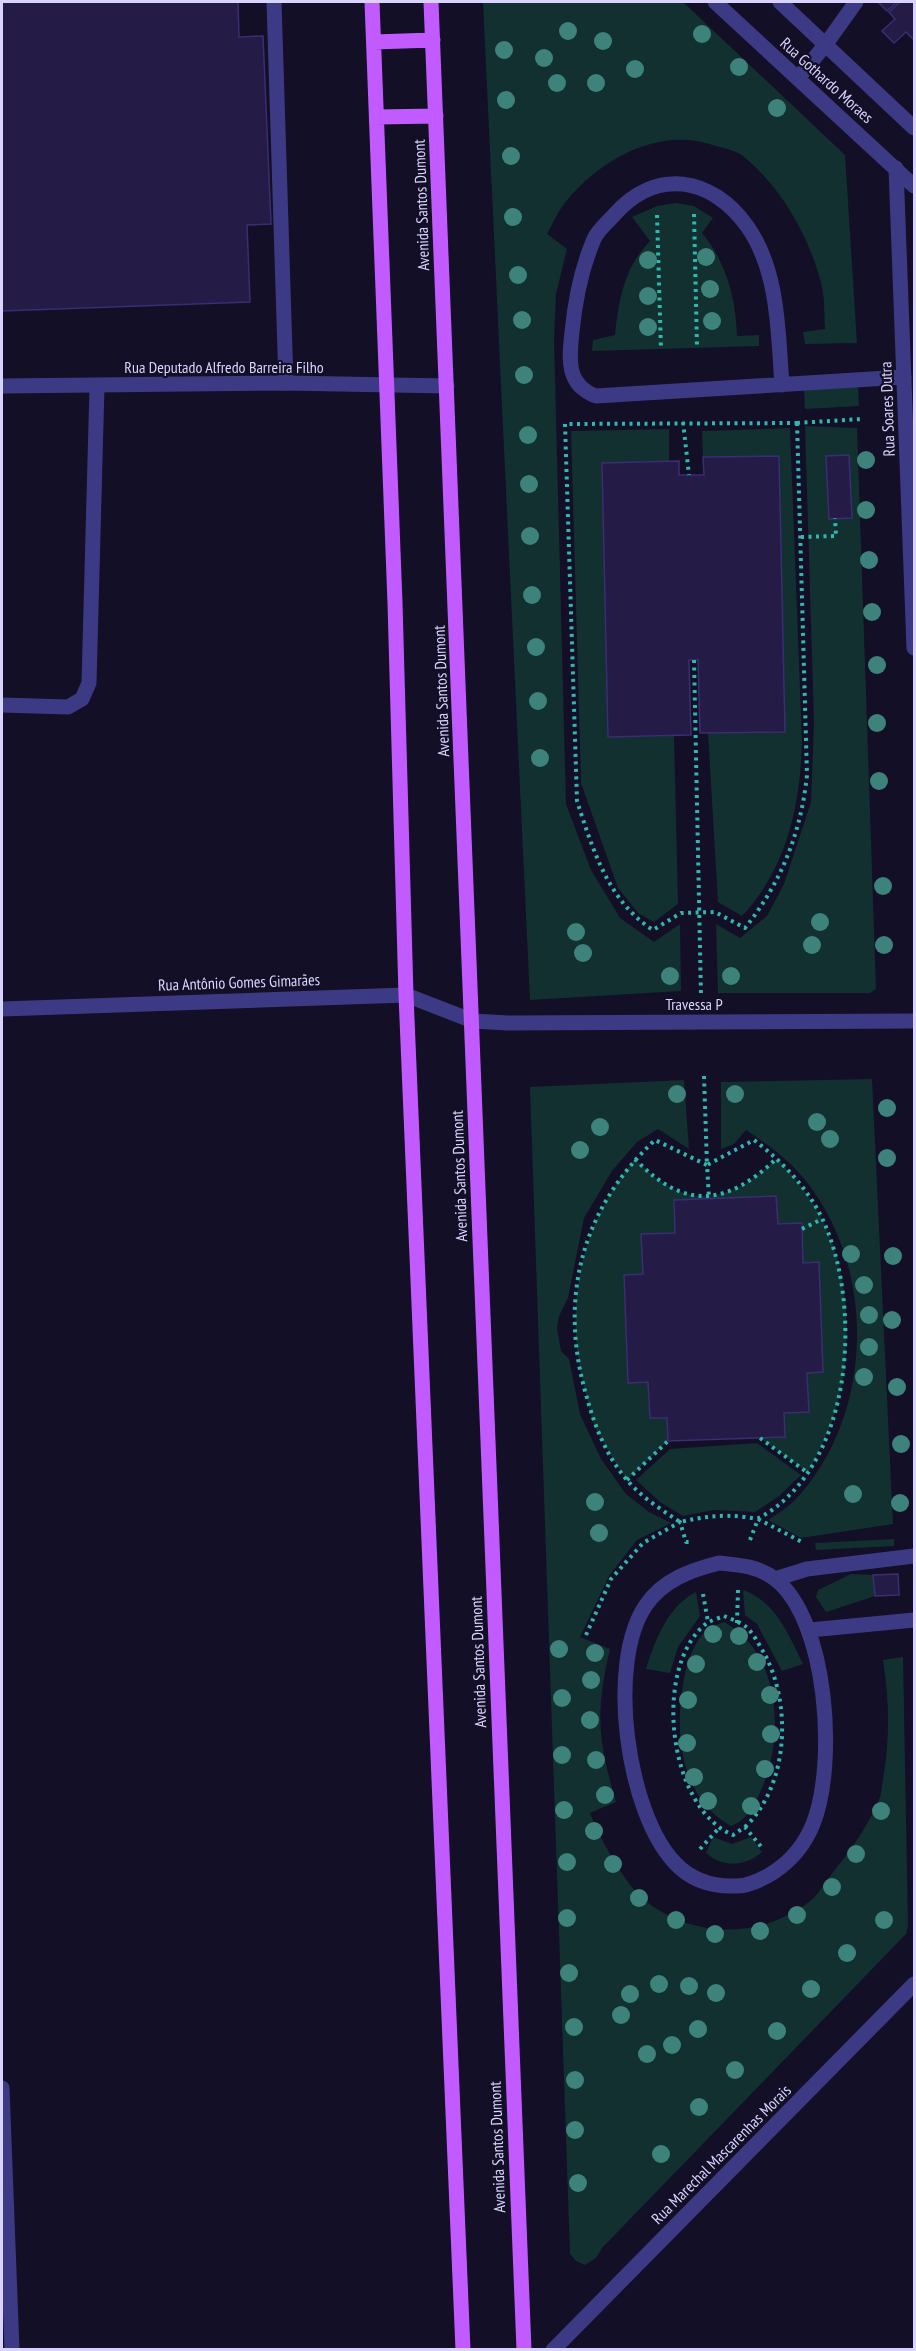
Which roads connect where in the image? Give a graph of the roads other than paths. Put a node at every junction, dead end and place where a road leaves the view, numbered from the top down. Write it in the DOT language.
graph roads {
  1 [pos="274,2"];
  2 [pos="372,2"];
  3 [pos="431,2"];
  4 [pos="715,2"];
  5 [pos="780,2"];
  6 [pos="856,2"];
  7 [pos="432,40"];
  8 [pos="374,42"];
  9 [pos="826,44"];
  10 [pos="798,78"];
  11 [pos="436,116"];
  12 [pos="376,117"];
  13 [pos="915,128"];
  14 [pos="896,168"];
  15 [pos="915,186"];
  16 [pos="904,377"];
  17 [pos="286,383"];
  18 [pos="782,385"];
  19 [pos="2,386"];
  20 [pos="97,386"];
  21 [pos="388,386"];
  22 [pos="447,386"];
  23 [pos="915,648"];
  24 [pos="2,705"];
  25 [pos="406,994"];
  26 [pos="2,1009"];
  27 [pos="473,1021"];
  28 [pos="915,1021"];
  29 [pos="915,1556"];
  30 [pos="775,1579"];
  31 [pos="915,1620"];
  32 [pos="810,1630"];
  33 [pos="911,1995"];
  34 [pos="2,2088"];
  35 [pos="12,2349"];
  36 [pos="463,2349"];
  37 [pos="524,2349"];
  38 [pos="553,2349"];
  1 -- 17 [label="street"];
  2 -- 8 [label="main road"];
  3 -- 7 [label="main road, Avenida Santos Dumont"];
  4 -- 10 [label="street, Rua Gothardo Moraes"];
  5 -- 9 [label="street, Rua Gothardo Moraes"];
  6 -- 9 [label="street"];
  7 -- 8 [label="main road"];
  7 -- 11 [label="main road, Avenida Santos Dumont"];
  8 -- 12 [label="main road"];
  9 -- 10 [label="street"];
  9 -- 13 [label="street, Rua Gothardo Moraes"];
  10 -- 14 [label="street, Rua Gothardo Moraes"];
  11 -- 12 [label="main road"];
  11 -- 22 [label="main road, Avenida Santos Dumont"];
  12 -- 21 [label="main road"];
  14 -- 15 [label="street, Rua Gothardo Moraes"];
  14 -- 16 [label="street, Rua Soares Dutra"];
  16 -- 18 [label="street"];
  16 -- 23 [label="street, Rua Soares Dutra"];
  17 -- 20 [label="street, Rua Deputado Alfredo Barreira Filho"];
  17 -- 21 [label="street, Rua Deputado Alfredo Barreira Filho"];
  18 -- 18 [label="street"];
  19 -- 20 [label="street, Rua Deputado Alfredo Barreira Filho"];
  20 -- 24 [label="street"];
  21 -- 22 [label="street, Rua Deputado Alfredo Barreira Filho"];
  21 -- 25 [label="main road"];
  22 -- 27 [label="main road, Avenida Santos Dumont"];
  25 -- 26 [label="street, Rua Antônio Gomes Gimarães"];
  25 -- 27 [label="street, Rua Antônio Gomes Gimarães"];
  25 -- 36 [label="main road"];
  27 -- 28 [label="street, Travessa P"];
  27 -- 37 [label="main road, Avenida Santos Dumont"];
  29 -- 30 [label="street"];
  30 -- 32 [label="street"];
  30 -- 32 [label="street"];
  31 -- 32 [label="street"];
  33 -- 38 [label="street, Rua Marechal Mascarenhas Morais"];
  34 -- 35 [label="street"];
}
